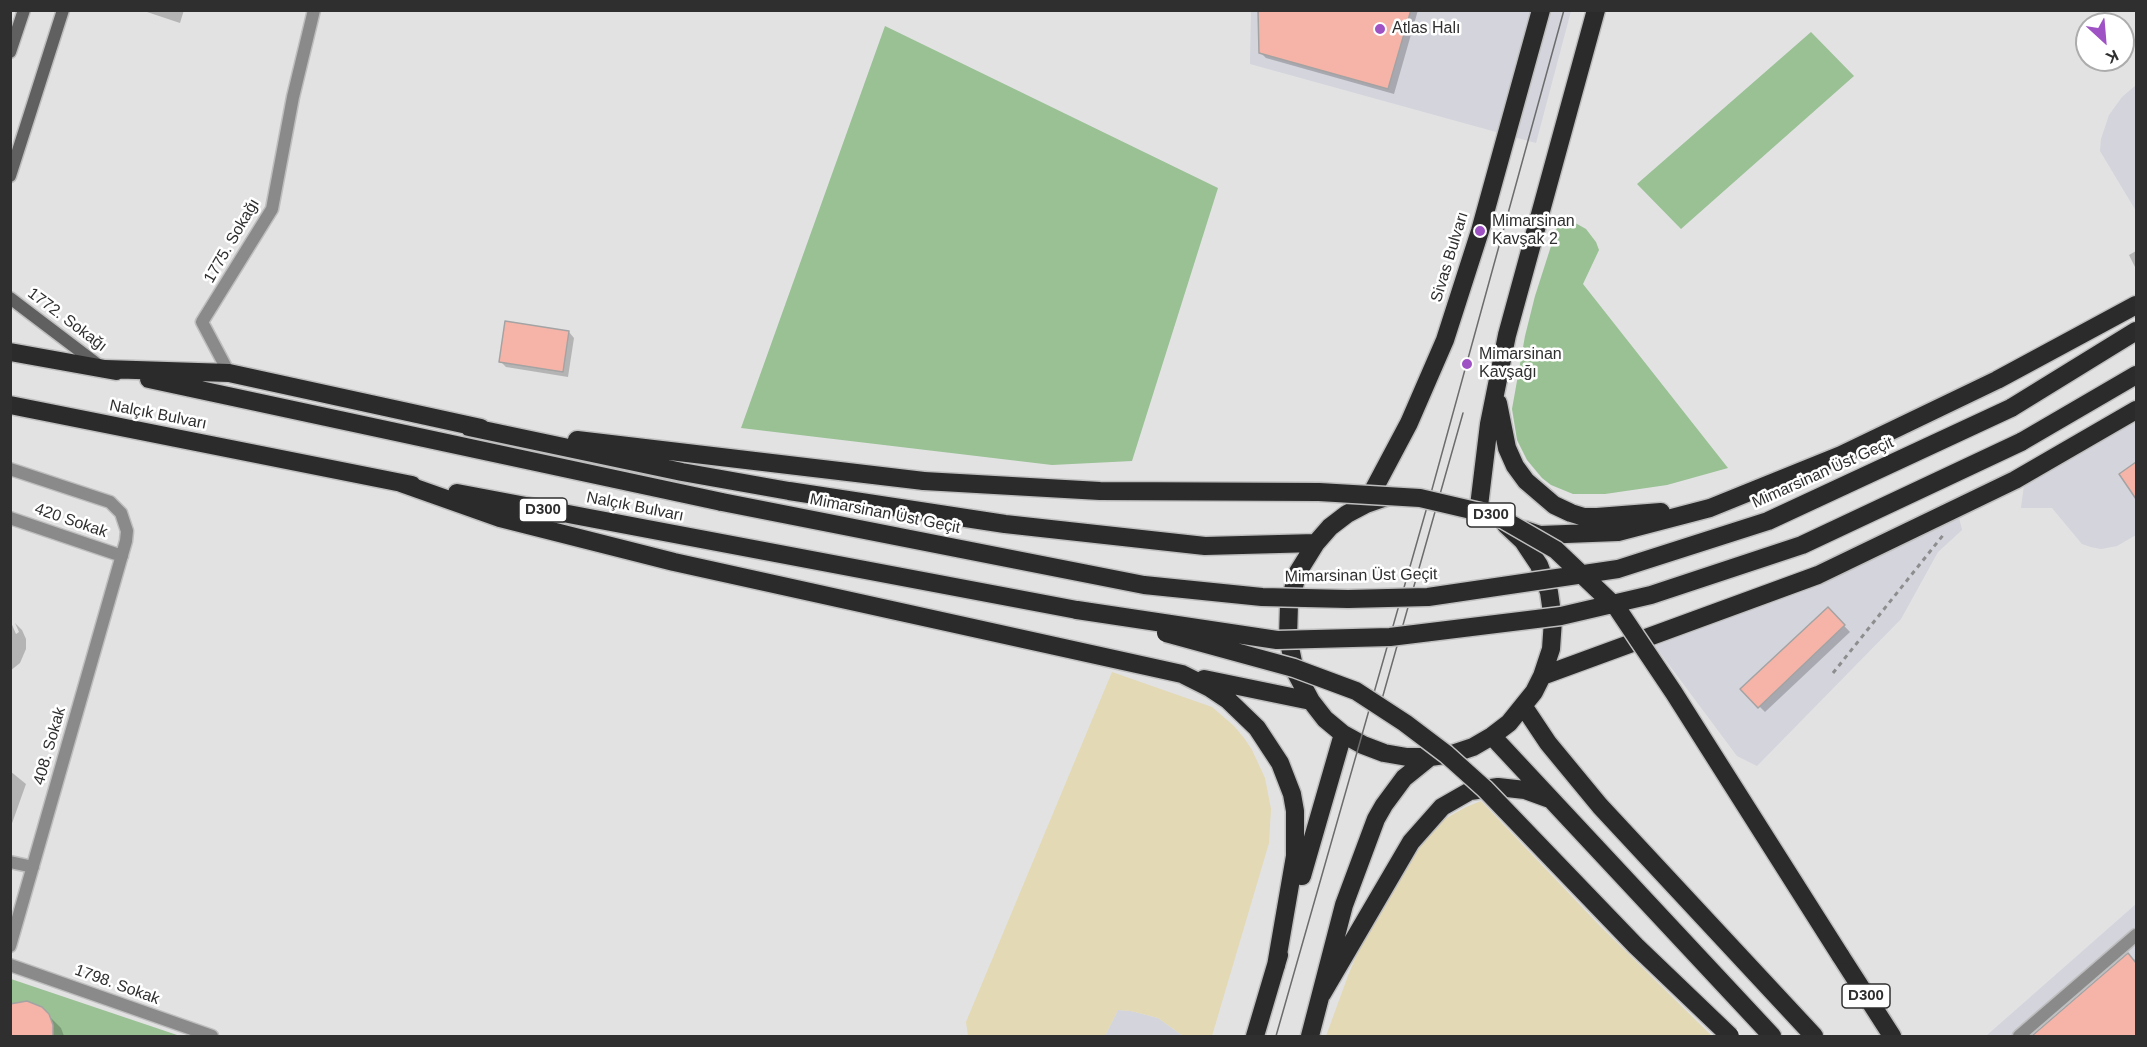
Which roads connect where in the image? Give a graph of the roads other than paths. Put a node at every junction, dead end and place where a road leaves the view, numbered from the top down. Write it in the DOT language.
graph roads {
  1 [pos="24,10"];
  2 [pos="63,10"];
  3 [pos="314,10"];
  4 [pos="1541,10"];
  5 [pos="1596,10"];
  6 [pos="10,51"];
  7 [pos="10,176"];
  8 [pos="10,298"];
  9 [pos="2136,305"];
  10 [pos="2136,331"];
  11 [pos="10,352"];
  12 [pos="105,369"];
  13 [pos="229,373"];
  14 [pos="2136,375"];
  15 [pos="1497,380"];
  16 [pos="10,405"];
  17 [pos="2136,410"];
  18 [pos="469,427"];
  19 [pos="10,469"];
  20 [pos="401,483"];
  21 [pos="722,502"];
  22 [pos="1366,504"];
  23 [pos="1479,506"];
  24 [pos="1710,508"];
  25 [pos="10,518"];
  26 [pos="1503,521"];
  27 [pos="1316,543"];
  28 [pos="122,556"];
  29 [pos="1077,610"];
  30 [pos="1182,674"];
  31 [pos="1542,676"];
  32 [pos="1311,701"];
  33 [pos="1524,707"];
  34 [pos="1343,734"];
  35 [pos="1492,736"];
  36 [pos="1430,757"];
  37 [pos="1551,800"];
  38 [pos="10,862"];
  39 [pos="33,867"];
  40 [pos="2136,935"];
  41 [pos="10,946"];
  42 [pos="10,965"];
  43 [pos="1276,966"];
  44 [pos="1322,994"];
  45 [pos="212,1036"];
  46 [pos="1255,1036"];
  47 [pos="1310,1036"];
  48 [pos="1730,1036"];
  49 [pos="1772,1036"];
  50 [pos="1814,1036"];
  51 [pos="1892,1036"];
  52 [pos="2019,1036"];
  1 -- 6 [label="street"];
  2 -- 7 [label="street"];
  3 -- 13 [label="street, 1775. Sokağı"];
  4 -- 22 [label="highway, Sivas Bulvarı"];
  5 -- 15 [label="highway"];
  8 -- 12 [label="street, 1772. Sokağı"];
  9 -- 24 [label="highway"];
  10 -- 21 [label="highway, Mimarsinan Üst Geçit, bridge"];
  11 -- 12 [label="highway, Nalçık Bulvarı"];
  12 -- 13 [label="highway"];
  12 -- 21 [label="highway, Nalçık Bulvarı"];
  13 -- 18 [label="highway"];
  14 -- 29 [label="highway, bridge"];
  15 -- 23 [label="highway"];
  15 -- 24 [label="highway"];
  16 -- 20 [label="highway, Nalçık Bulvarı / D300"];
  17 -- 31 [label="highway"];
  18 -- 27 [label="highway"];
  18 -- 51 [label="highway, D300, bridge"];
  19 -- 28 [label="street, 408. Sokak"];
  20 -- 29 [label="highway, Nalçık Bulvarı / D300"];
  20 -- 30 [label="highway"];
  22 -- 23 [label="highway"];
  22 -- 27 [label="highway"];
  23 -- 26 [label="highway"];
  24 -- 26 [label="highway"];
  25 -- 28 [label="street, 420 Sokak"];
  26 -- 31 [label="highway"];
  27 -- 32 [label="highway"];
  28 -- 39 [label="street, 408. Sokak"];
  29 -- 48 [label="highway, D300, bridge"];
  30 -- 32 [label="highway"];
  30 -- 43 [label="highway"];
  31 -- 33 [label="highway"];
  32 -- 34 [label="highway"];
  33 -- 35 [label="highway"];
  33 -- 50 [label="highway"];
  34 -- 36 [label="highway"];
  34 -- 43 [label="highway"];
  35 -- 36 [label="highway"];
  35 -- 37 [label="highway"];
  36 -- 44 [label="highway"];
  37 -- 44 [label="highway"];
  37 -- 49 [label="highway"];
  38 -- 39 [label="street"];
  39 -- 41 [label="street, 408. Sokak"];
  40 -- 52 [label="street"];
  42 -- 45 [label="street, 1798. Sokak"];
  43 -- 46 [label="highway"];
  44 -- 47 [label="highway"];
}
